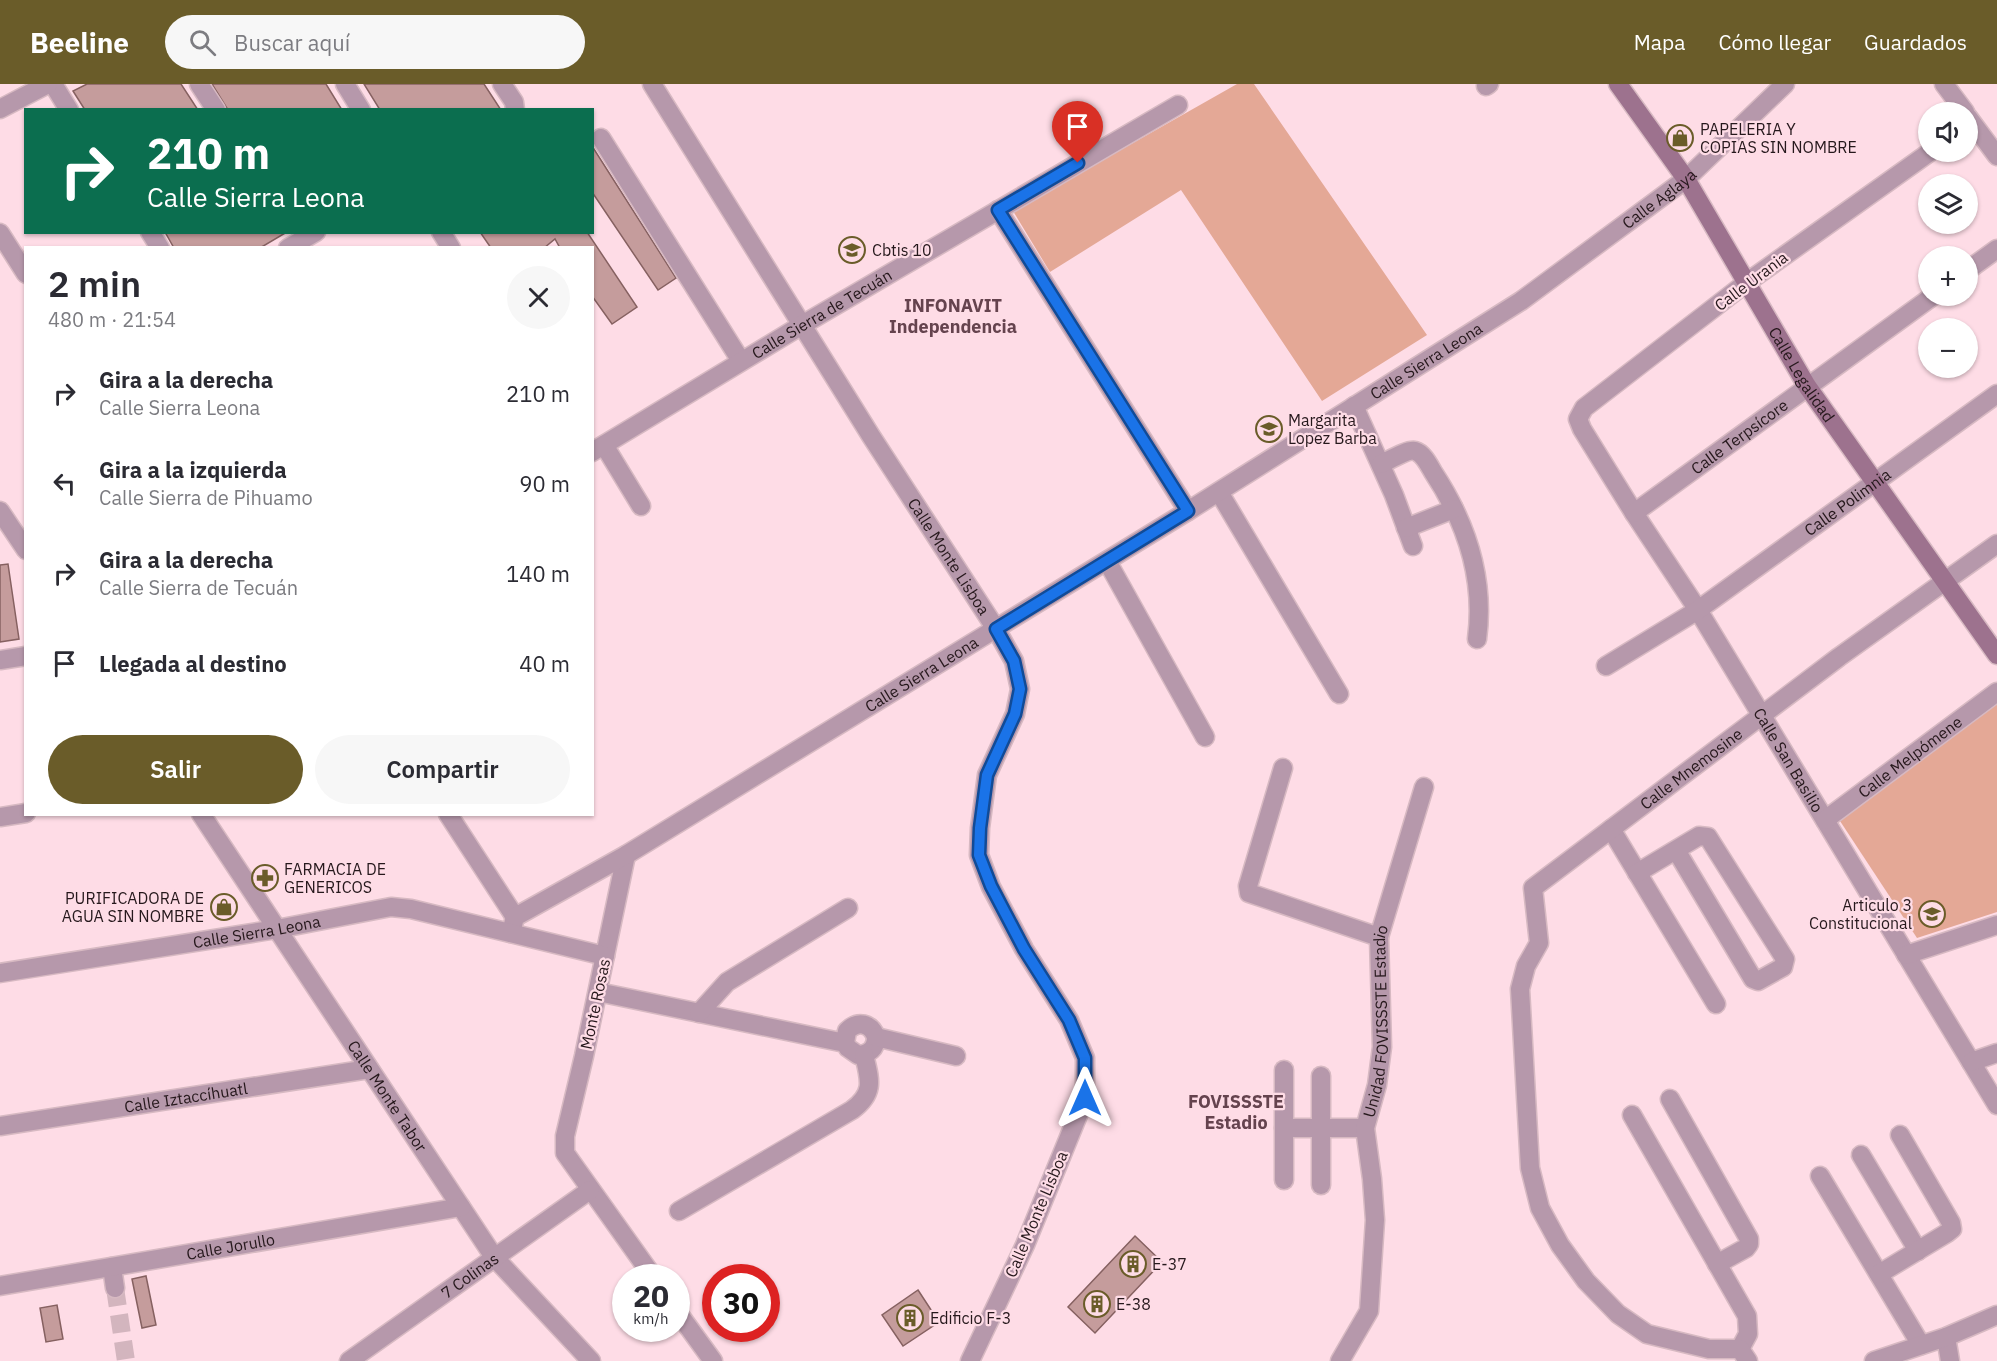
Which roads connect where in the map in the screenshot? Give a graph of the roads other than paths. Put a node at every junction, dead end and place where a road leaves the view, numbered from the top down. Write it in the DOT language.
graph roads {
  1 [pos="48,84"];
  2 [pos="53,84"];
  3 [pos="199,84"];
  4 [pos="345,84"];
  5 [pos="502,84"];
  6 [pos="652,84"];
  7 [pos="1618,84"];
  8 [pos="1785,84"];
  9 [pos="1944,84"];
  10 [pos="1956,102"];
  11 [pos="1178,105"];
  12 [pos="68,108"];
  13 [pos="215,108"];
  14 [pos="360,108"];
  15 [pos="515,108"];
  16 [pos="0,109"];
  17 [pos="1978,132"];
  18 [pos="601,138"];
  19 [pos="1997,156"];
  20 [pos="1918,161"];
  21 [pos="1686,179"];
  22 [pos="998,210"];
  23 [pos="0,233"];
  24 [pos="1997,249"];
  25 [pos="1978,263"];
  26 [pos="24,271"];
  27 [pos="1746,284"];
  28 [pos="1521,301"];
  29 [pos="1919,306"];
  30 [pos="802,325"];
  31 [pos="741,361"];
  32 [pos="1807,386"];
  33 [pos="1997,394"];
  34 [pos="1354,406"];
  35 [pos="1578,419"];
  36 [pos="598,448"];
  37 [pos="1381,464"];
  38 [pos="1876,483"];
  39 [pos="1219,492"];
  40 [pos="641,506"];
  41 [pos="1454,509"];
  42 [pos="0,511"];
  43 [pos="1188,511"];
  44 [pos="1634,513"];
  45 [pos="1406,528"];
  46 [pos="1997,544"];
  47 [pos="1413,546"];
  48 [pos="24,547"];
  49 [pos="1107,561"];
  50 [pos="1945,581"];
  51 [pos="1698,610"];
  52 [pos="996,629"];
  53 [pos="1477,639"];
  54 [pos="1997,655"];
  55 [pos="24,656"];
  56 [pos="0,660"];
  57 [pos="1606,666"];
  58 [pos="1997,692"];
  59 [pos="1339,694"];
  60 [pos="1761,716"];
  61 [pos="1205,737"];
  62 [pos="1283,768"];
  63 [pos="1424,788"];
  64 [pos="24,813"];
  65 [pos="202,816"];
  66 [pos="449,816"];
  67 [pos="0,817"];
  68 [pos="1825,820"];
  69 [pos="1611,829"];
  70 [pos="1676,850"];
  71 [pos="626,855"];
  72 [pos="1637,873"];
  73 [pos="848,908"];
  74 [pos="513,925"];
  75 [pos="1997,925"];
  76 [pos="277,929"];
  77 [pos="1379,937"];
  78 [pos="1906,955"];
  79 [pos="605,956"];
  80 [pos="0,973"];
  81 [pos="598,992"];
  82 [pos="1716,1004"];
  83 [pos="699,1013"];
  84 [pos="876,1037"];
  85 [pos="845,1043"];
  86 [pos="1997,1053"];
  87 [pos="864,1055"];
  88 [pos="956,1056"];
  89 [pos="1971,1062"];
  90 [pos="369,1069"];
  91 [pos="1284,1070"];
  92 [pos="1321,1076"];
  93 [pos="1670,1099"];
  94 [pos="1997,1105"];
  95 [pos="1632,1115"];
  96 [pos="0,1126"];
  97 [pos="1284,1128"];
  98 [pos="1321,1128"];
  99 [pos="1365,1128"];
  100 [pos="1900,1135"];
  101 [pos="1861,1155"];
  102 [pos="1820,1176"];
  103 [pos="1284,1180"];
  104 [pos="1321,1185"];
  105 [pos="590,1190"];
  106 [pos="461,1207"];
  107 [pos="679,1211"];
  108 [pos="1918,1251"];
  109 [pos="494,1257"];
  110 [pos="644,1264"];
  111 [pos="1718,1264"];
  112 [pos="112,1267"];
  113 [pos="1879,1274"];
  114 [pos="0,1286"];
  115 [pos="115,1288"];
  116 [pos="1997,1315"];
  117 [pos="690,1329"];
  118 [pos="1946,1337"];
  119 [pos="1921,1345"];
  120 [pos="1744,1355"];
  121 [pos="349,1361"];
  122 [pos="591,1361"];
  123 [pos="713,1361"];
  124 [pos="970,1361"];
  125 [pos="1340,1361"];
  126 [pos="1874,1361"];
  127 [pos="1950,1361"];
  1 -- 16 [label="street"];
  2 -- 12 [label="street"];
  3 -- 13 [label="street"];
  4 -- 14 [label="street"];
  5 -- 15 [label="street"];
  6 -- 30 [label="street, Calle Monte Lisboa"];
  7 -- 21 [label="street, Calle Legalidad"];
  8 -- 21 [label="street, Calle Aglaya"];
  9 -- 10 [label="street"];
  11 -- 22 [label="street, Calle Sierra de Tecuán"];
  17 -- 19 [label="street"];
  18 -- 31 [label="street"];
  20 -- 27 [label="street, Calle Urania"];
  21 -- 27 [label="street, Calle Legalidad"];
  21 -- 28 [label="street, Calle Aglaya"];
  22 -- 30 [label="street, Calle Sierra de Tecuán"];
  22 -- 43 [label="street"];
  23 -- 26 [label="street"];
  24 -- 25 [label="street"];
  27 -- 32 [label="street, Calle Legalidad"];
  27 -- 35 [label="street, Calle Urania"];
  28 -- 34 [label="street, Calle Sierra Leona"];
  29 -- 32 [label="street, Calle Terpsícore"];
  30 -- 31 [label="street, Calle Sierra de Tecuán"];
  30 -- 52 [label="street, Calle Monte Lisboa"];
  31 -- 36 [label="street, Calle Sierra de Tecuán"];
  32 -- 38 [label="street, Calle Legalidad"];
  32 -- 44 [label="street, Calle Terpsícore"];
  33 -- 38 [label="street, Calle Polimnia"];
  34 -- 37 [label="street"];
  34 -- 39 [label="street, Calle Sierra Leona"];
  35 -- 44 [label="street, Calle San Basilio"];
  36 -- 40 [label="street"];
  37 -- 41 [label="street"];
  37 -- 45 [label="street"];
  38 -- 50 [label="street, Calle Legalidad"];
  38 -- 51 [label="street, Calle Polimnia"];
  39 -- 43 [label="street, Calle Sierra Leona"];
  39 -- 59 [label="street"];
  41 -- 45 [label="street"];
  41 -- 53 [label="street"];
  42 -- 48 [label="street"];
  43 -- 49 [label="street, Calle Sierra Leona"];
  44 -- 51 [label="street, Calle San Basilio"];
  45 -- 47 [label="street"];
  46 -- 50 [label="street, Calle Mnemosine"];
  49 -- 52 [label="street, Calle Sierra Leona"];
  49 -- 61 [label="street"];
  50 -- 54 [label="street, Calle Legalidad"];
  50 -- 60 [label="street, Calle Mnemosine"];
  51 -- 57 [label="street, Calle Polimnia"];
  51 -- 60 [label="street, Calle San Basilio"];
  52 -- 71 [label="street, Calle Sierra Leona"];
  52 -- 124 [label="street, Calle Monte Lisboa"];
  55 -- 56 [label="street"];
  58 -- 68 [label="street, Calle Melpómene"];
  60 -- 68 [label="street, Calle San Basilio"];
  60 -- 69 [label="street, Calle Mnemosine"];
  62 -- 77 [label="street"];
  63 -- 77 [label="street, Unidad FOVISSSTE Estadio"];
  64 -- 67 [label="street"];
  65 -- 76 [label="street, Calle Monte Tabor"];
  66 -- 74 [label="street"];
  68 -- 78 [label="street, Calle San Basilio"];
  69 -- 72 [label="street"];
  69 -- 120 [label="street, Calle Mnemosine"];
  70 -- 70 [label="street"];
  70 -- 72 [label="street"];
  71 -- 74 [label="street, Calle Sierra Leona"];
  71 -- 79 [label="street, Monte Rosas"];
  72 -- 82 [label="street"];
  73 -- 83 [label="street"];
  74 -- 76 [label="street, Calle Sierra Leona"];
  74 -- 79 [label="street, Calle Sierra Leona"];
  75 -- 78 [label="street"];
  76 -- 80 [label="street, Calle Sierra Leona"];
  76 -- 90 [label="street, Calle Monte Tabor"];
  77 -- 99 [label="street, Unidad FOVISSSTE Estadio"];
  78 -- 89 [label="street, Calle San Basilio"];
  79 -- 81 [label="street, Monte Rosas"];
  81 -- 83 [label="street"];
  81 -- 105 [label="street, Monte Rosas"];
  83 -- 85 [label="street"];
  84 -- 85 [label="street"];
  84 -- 87 [label="street"];
  84 -- 88 [label="street"];
  85 -- 87 [label="street"];
  86 -- 89 [label="street"];
  87 -- 107 [label="street"];
  89 -- 94 [label="street, Calle San Basilio"];
  90 -- 96 [label="street, Calle Iztaccíhuatl"];
  90 -- 106 [label="street, Calle Monte Tabor"];
  91 -- 97 [label="street"];
  92 -- 98 [label="street"];
  93 -- 111 [label="street"];
  95 -- 111 [label="street"];
  97 -- 98 [label="street"];
  97 -- 103 [label="street"];
  98 -- 99 [label="street"];
  98 -- 104 [label="street"];
  99 -- 125 [label="street, Unidad FOVISSSTE Estadio"];
  100 -- 108 [label="street"];
  101 -- 108 [label="street"];
  102 -- 113 [label="street"];
  105 -- 109 [label="street, 7 Colinas"];
  105 -- 110 [label="street"];
  106 -- 109 [label="street, Calle Monte Tabor"];
  106 -- 112 [label="street, Calle Jorullo"];
  108 -- 113 [label="street"];
  109 -- 121 [label="street, 7 Colinas"];
  109 -- 122 [label="street, Calle Monte Tabor"];
  111 -- 120 [label="street"];
  112 -- 114 [label="street, Calle Jorullo"];
  112 -- 115 [label="street"];
  113 -- 119 [label="street"];
  116 -- 118 [label="street"];
  117 -- 123 [label="street"];
  118 -- 119 [label="street"];
  118 -- 127 [label="street"];
  119 -- 126 [label="street"];
}
